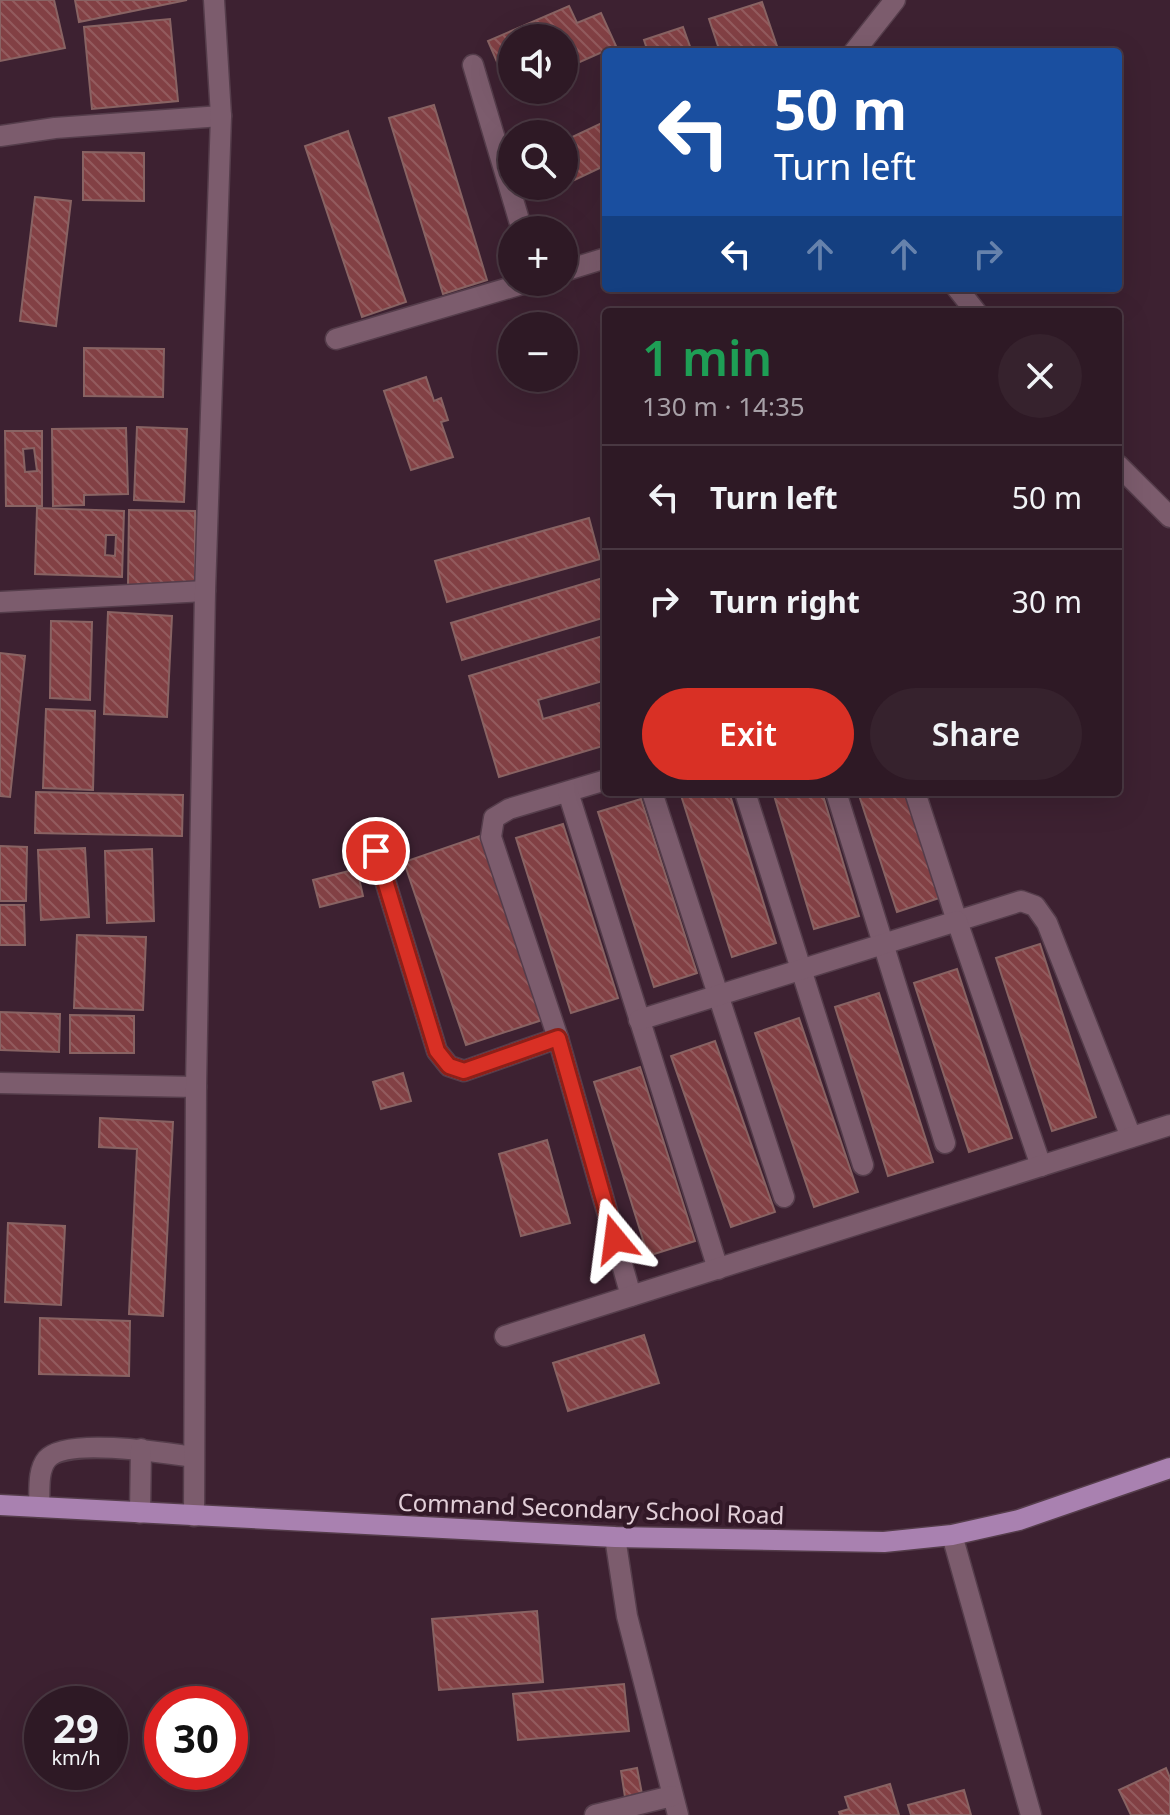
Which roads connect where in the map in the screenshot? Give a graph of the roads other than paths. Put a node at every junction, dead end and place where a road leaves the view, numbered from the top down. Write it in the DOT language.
graph roads {
  1 [pos="214,0"];
  2 [pos="895,0"];
  3 [pos="857,48"];
  4 [pos="473,65"];
  5 [pos="221,116"];
  6 [pos="0,136"];
  7 [pos="518,216"];
  8 [pos="602,259"];
  9 [pos="578,267"];
  10 [pos="498,291"];
  11 [pos="960,292"];
  12 [pos="973,308"];
  13 [pos="336,339"];
  14 [pos="1122,469"];
  15 [pos="1170,517"];
  16 [pos="205,591"];
  17 [pos="0,602"];
  18 [pos="602,781"];
  19 [pos="568,792"];
  20 [pos="653,796"];
  21 [pos="746,796"];
  22 [pos="837,796"];
  23 [pos="916,796"];
  24 [pos="376,851"];
  25 [pos="957,921"];
  26 [pos="882,945"];
  27 [pos="801,970"];
  28 [pos="719,995"];
  29 [pos="639,1020"];
  30 [pos="558,1038"];
  31 [pos="0,1083"];
  32 [pos="196,1087"];
  33 [pos="1170,1125"];
  34 [pos="1131,1137"];
  35 [pos="945,1143"];
  36 [pos="863,1165"];
  37 [pos="1041,1166"];
  38 [pos="784,1197"];
  39 [pos="718,1269"];
  40 [pos="631,1296"];
  41 [pos="505,1336"];
  42 [pos="141,1449"];
  43 [pos="193,1457"];
  44 [pos="1170,1468"];
  45 [pos="0,1505"];
  46 [pos="39,1507"];
  47 [pos="140,1513"];
  48 [pos="194,1516"];
  49 [pos="952,1535"];
  50 [pos="615,1537"];
  51 [pos="675,1806"];
  52 [pos="595,1815"];
  53 [pos="1031,1815"];
  1 -- 5 [label="street"];
  2 -- 3 [label="street"];
  4 -- 7 [label="street"];
  5 -- 6 [label="street"];
  5 -- 16 [label="street"];
  8 -- 9 [label="street"];
  10 -- 13 [label="street"];
  11 -- 12 [label="street"];
  14 -- 15 [label="street"];
  16 -- 17 [label="street"];
  16 -- 32 [label="street"];
  18 -- 19 [label="street"];
  19 -- 29 [label="street"];
  19 -- 30 [label="street"];
  20 -- 28 [label="street"];
  21 -- 27 [label="street"];
  22 -- 26 [label="street"];
  23 -- 25 [label="street"];
  24 -- 30 [label="street"];
  25 -- 26 [label="street"];
  25 -- 34 [label="street"];
  25 -- 37 [label="street"];
  26 -- 27 [label="street"];
  26 -- 35 [label="street"];
  27 -- 28 [label="street"];
  27 -- 36 [label="street"];
  28 -- 29 [label="street"];
  28 -- 38 [label="street"];
  29 -- 39 [label="street"];
  30 -- 40 [label="street"];
  31 -- 32 [label="street"];
  32 -- 43 [label="street"];
  33 -- 34 [label="street"];
  34 -- 37 [label="street"];
  37 -- 39 [label="street"];
  39 -- 40 [label="street"];
  40 -- 41 [label="street"];
  42 -- 43 [label="street"];
  42 -- 46 [label="street"];
  42 -- 47 [label="street"];
  43 -- 48 [label="street"];
  44 -- 49 [label="main road, Command Secondary School Road"];
  45 -- 46 [label="main road, Command Secondary School Road"];
  46 -- 47 [label="main road, Command Secondary School Road"];
  47 -- 48 [label="main road, Command Secondary School Road"];
  48 -- 50 [label="main road, Command Secondary School Road"];
  49 -- 50 [label="main road, Command Secondary School Road"];
  49 -- 53 [label="street"];
  50 -- 51 [label="street"];
  51 -- 52 [label="street"];
}
